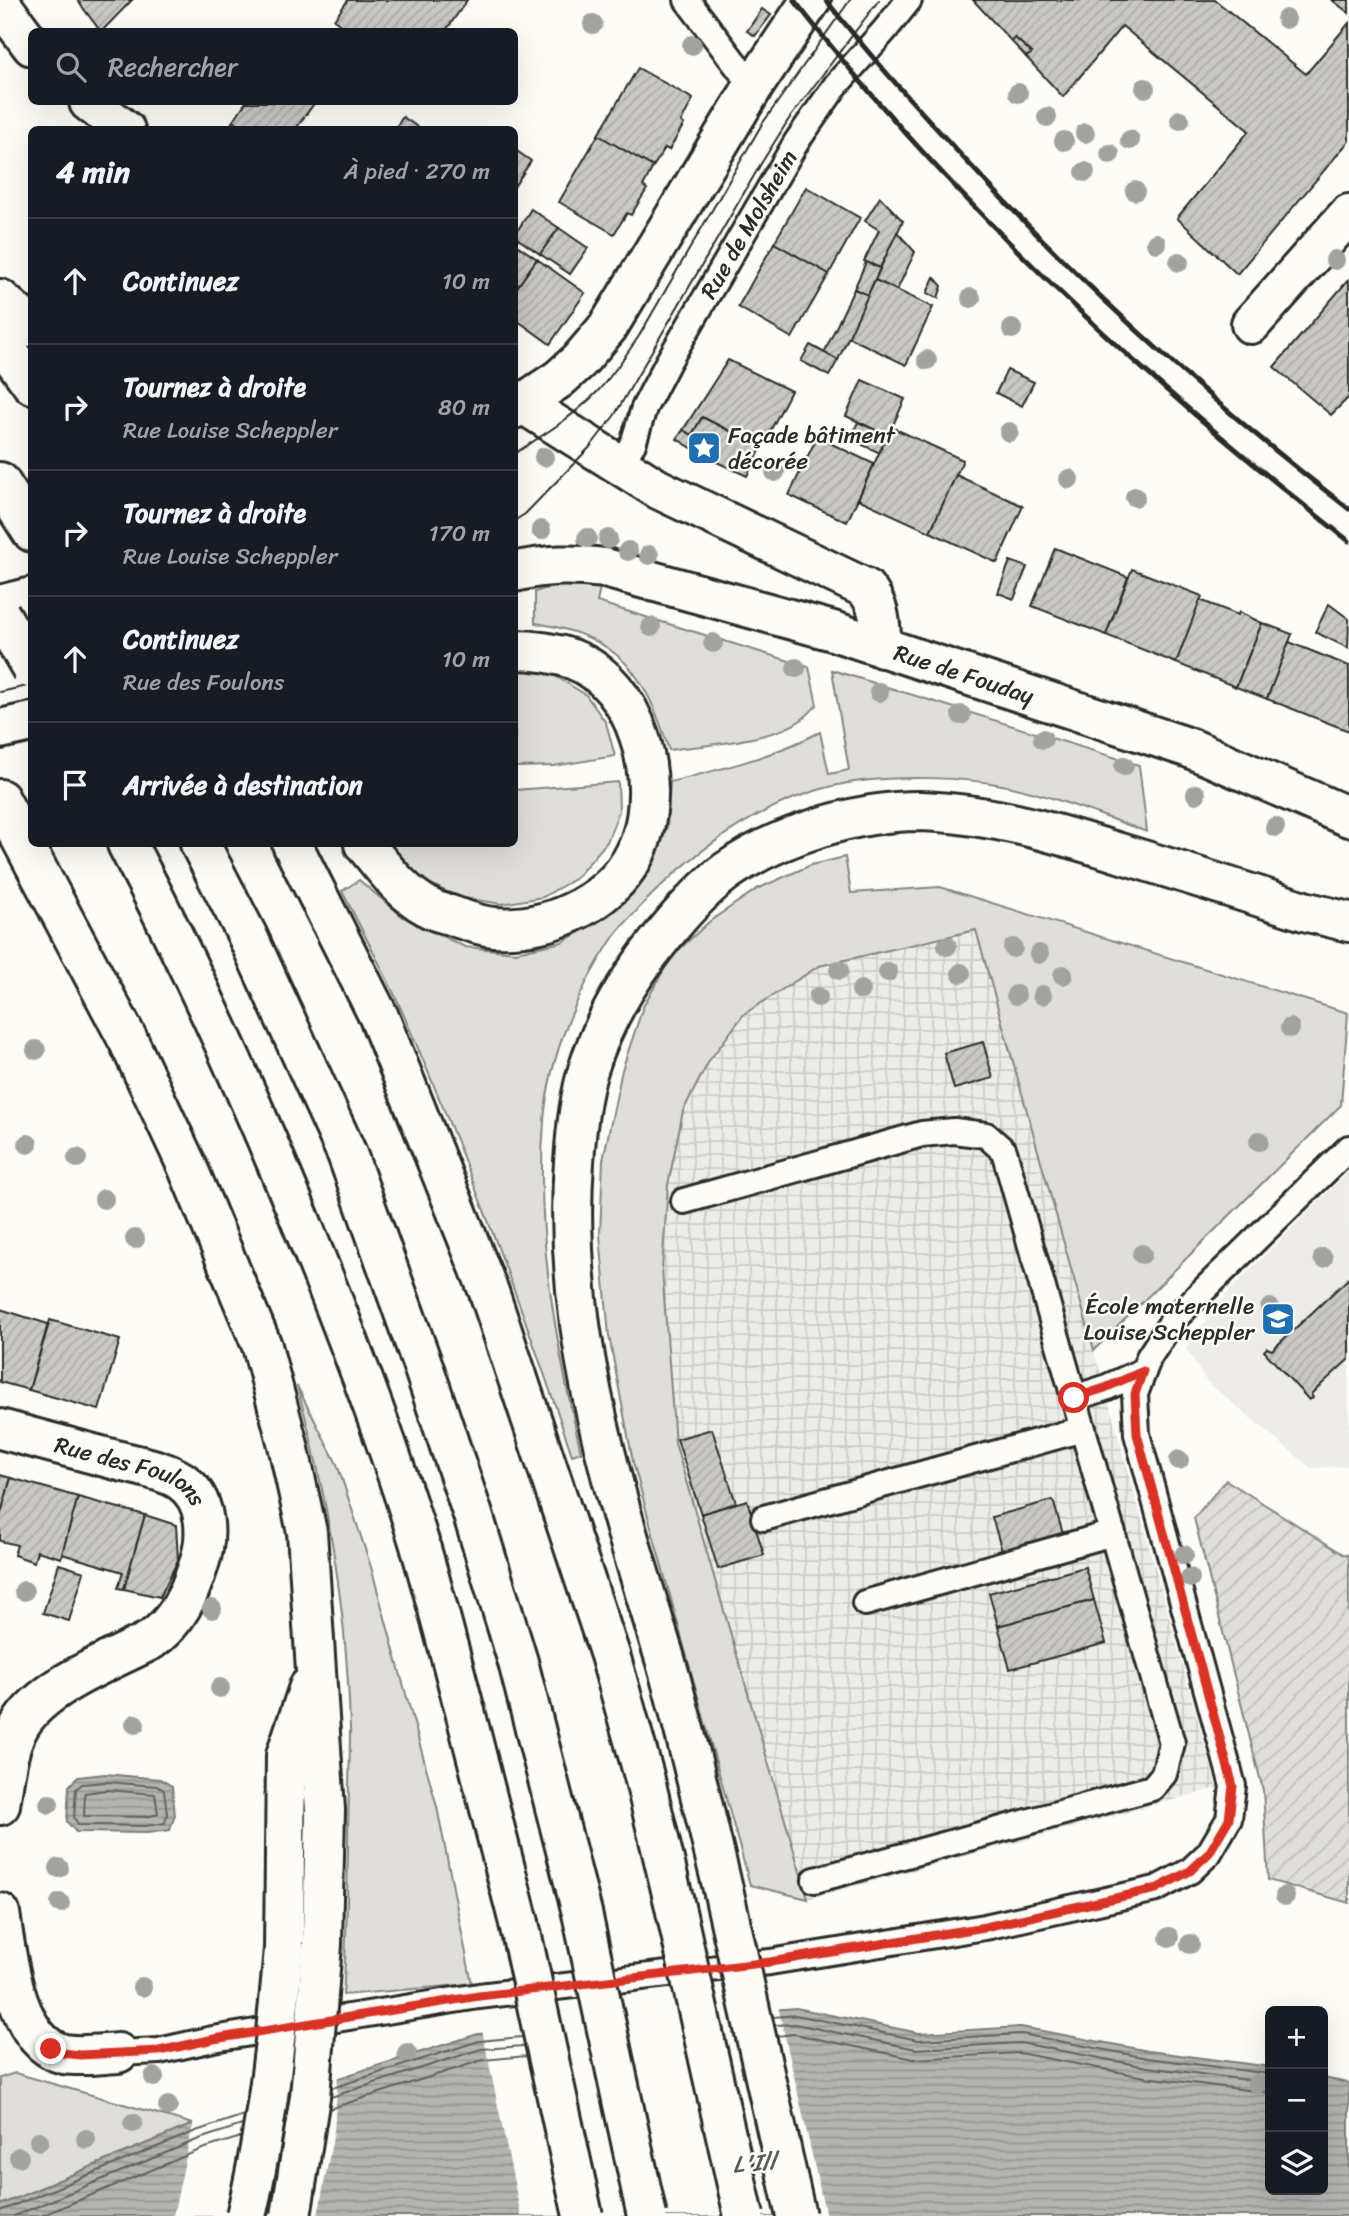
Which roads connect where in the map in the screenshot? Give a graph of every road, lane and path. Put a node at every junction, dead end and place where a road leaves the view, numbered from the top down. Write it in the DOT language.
graph roads {
  1 [pos="687,0"];
  2 [pos="811,0"];
  3 [pos="909,0"];
  4 [pos="0,3"];
  5 [pos="28,42"];
  6 [pos="752,87"];
  7 [pos="93,105"];
  8 [pos="120,126"];
  9 [pos="1344,229"];
  10 [pos="0,299"];
  11 [pos="28,324"];
  12 [pos="1251,324"];
  13 [pos="0,340"];
  14 [pos="28,378"];
  15 [pos="518,403"];
  16 [pos="518,405"];
  17 [pos="618,465"];
  18 [pos="0,482"];
  19 [pos="28,526"];
  20 [pos="518,571"];
  21 [pos="28,598"];
  22 [pos="0,605"];
  23 [pos="0,614"];
  24 [pos="882,648"];
  25 [pos="518,650"];
  26 [pos="28,662"];
  27 [pos="28,723"];
  28 [pos="0,729"];
  29 [pos="2,803"];
  30 [pos="1349,817"];
  31 [pos="129,847"];
  32 [pos="203,847"];
  33 [pos="294,847"];
  34 [pos="367,847"];
  35 [pos="1349,922"];
  36 [pos="1349,1148"];
  37 [pos="684,1201"];
  38 [pos="1143,1371"];
  39 [pos="1074,1398"];
  40 [pos="0,1429"];
  41 [pos="1083,1429"];
  42 [pos="764,1518"];
  43 [pos="1112,1534"];
  44 [pos="865,1603"];
  45 [pos="317,1665"];
  46 [pos="0,1805"];
  47 [pos="815,1880"];
  48 [pos="0,1913"];
  49 [pos="118,2053"];
  50 [pos="246,2216"];
  51 [pos="290,2216"];
  52 [pos="583,2216"];
  53 [pos="647,2216"];
  54 [pos="744,2216"];
  55 [pos="796,2216"];
  1 -- 6 [label="lane"];
  2 -- 6 [label="main road"];
  3 -- 17 [label="lane, Rue de Molsheim"];
  4 -- 5 [label="main road"];
  6 -- 15 [label="main road"];
  7 -- 8 [label="main road"];
  9 -- 12 [label="main road"];
  10 -- 11 [label="main road"];
  13 -- 14 [label="main road"];
  16 -- 17 [label="main road, Rue de Fouday"];
  17 -- 24 [label="main road, Rue de Fouday"];
  18 -- 19 [label="main road"];
  20 -- 24 [label="main road"];
  21 -- 22 [label="main road"];
  23 -- 26 [label="main road, bridge"];
  24 -- 30 [label="main road, Rue de Fouday"];
  25 -- 34 [label="main road"];
  27 -- 28 [label="main road"];
  29 -- 45 [label="main road"];
  31 -- 52 [label="main road, bridge"];
  32 -- 53 [label="main road, bridge"];
  33 -- 54 [label="main road, bridge"];
  35 -- 55 [label="main road, bridge"];
  36 -- 38 [label="lane"];
  37 -- 39 [label="lane"];
  38 -- 39 [label="lane"];
  38 -- 49 [label="lane"];
  39 -- 41 [label="lane"];
  40 -- 46 [label="main road, Rue des Foulons"];
  41 -- 42 [label="lane"];
  41 -- 43 [label="lane"];
  43 -- 44 [label="lane"];
  43 -- 47 [label="lane"];
  45 -- 50 [label="main road, bridge"];
  45 -- 51 [label="main road, bridge"];
  48 -- 49 [label="main road"];
}
